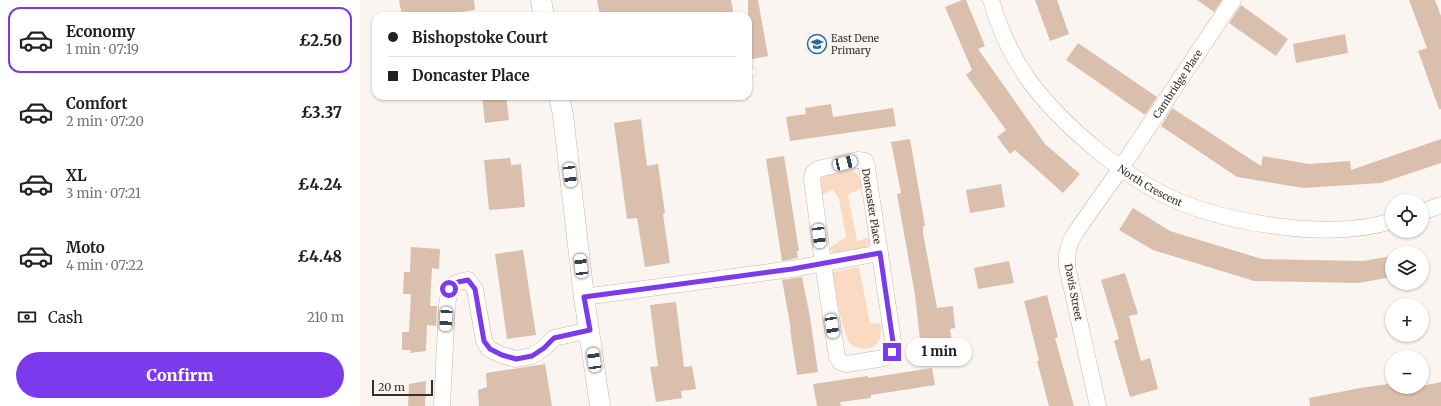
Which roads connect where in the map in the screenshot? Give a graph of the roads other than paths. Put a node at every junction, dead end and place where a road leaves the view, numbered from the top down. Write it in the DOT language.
graph roads {
  1 [pos="541,0"];
  2 [pos="991,0"];
  3 [pos="1233,0"];
  4 [pos="543,12"];
  5 [pos="560,100"];
  6 [pos="1121,168"];
  7 [pos="1441,205"];
  8 [pos="1429,209"];
  9 [pos="1385,222"];
  10 [pos="880,253"];
  11 [pos="823,264"];
  12 [pos="584,297"];
  13 [pos="590,330"];
  14 [pos="442,406"];
  15 [pos="600,406"];
  16 [pos="1098,406"];
  1 -- 4 [label="street"];
  2 -- 6 [label="street, North Crescent"];
  3 -- 6 [label="street, Cambridge Place"];
  5 -- 12 [label="street"];
  6 -- 9 [label="street, North Crescent"];
  6 -- 16 [label="street, Davis Street"];
  7 -- 8 [label="street"];
  10 -- 11 [label="street, Doncaster Place"];
  10 -- 11 [label="street, Doncaster Place"];
  10 -- 11 [label="street, Doncaster Place"];
  11 -- 12 [label="street, Doncaster Place"];
  12 -- 13 [label="street"];
  13 -- 14 [label="street"];
  13 -- 15 [label="street"];
}
